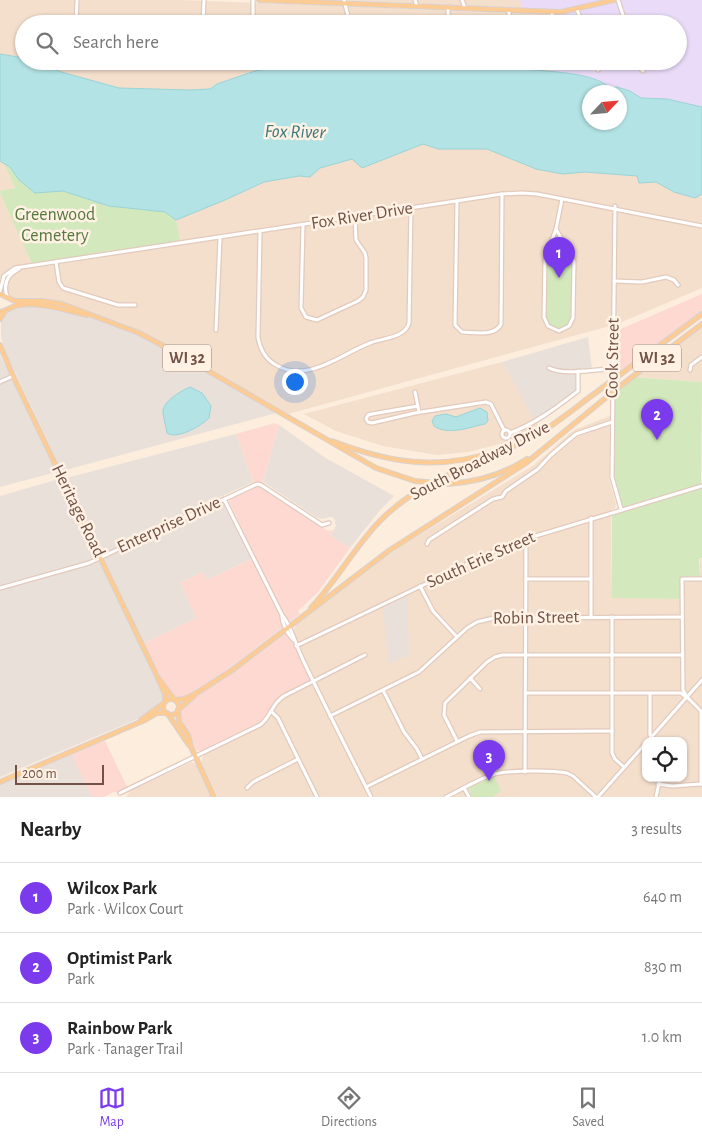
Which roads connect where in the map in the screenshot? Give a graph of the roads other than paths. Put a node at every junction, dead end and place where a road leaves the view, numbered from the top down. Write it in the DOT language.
graph roads {
  1 [pos="77,0"];
  2 [pos="204,0"];
  3 [pos="253,0"];
  4 [pos="259,0"];
  5 [pos="328,0"];
  6 [pos="349,0"];
  7 [pos="415,0"];
  8 [pos="462,0"];
  9 [pos="614,0"];
  10 [pos="618,0"];
  11 [pos="323,2"];
  12 [pos="344,2"];
  13 [pos="417,6"];
  14 [pos="448,7"];
  15 [pos="465,8"];
  16 [pos="577,9"];
  17 [pos="509,10"];
  18 [pos="552,12"];
  19 [pos="76,15"];
  20 [pos="203,15"];
  21 [pos="252,15"];
  22 [pos="348,15"];
  23 [pos="448,15"];
  24 [pos="509,15"];
  25 [pos="579,15"];
  26 [pos="623,15"];
  27 [pos="502,194"];
  28 [pos="562,199"];
  29 [pos="456,201"];
  30 [pos="411,208"];
  31 [pos="615,208"];
  32 [pos="355,217"];
  33 [pos="303,225"];
  34 [pos="702,226"];
  35 [pos="556,229"];
  36 [pos="260,232"];
  37 [pos="220,238"];
  38 [pos="56,262"];
  39 [pos="21,267"];
  40 [pos="1,281"];
  41 [pos="614,281"];
  42 [pos="678,285"];
  43 [pos="0,292"];
  44 [pos="8,297"];
  45 [pos="135,305"];
  46 [pos="4,310"];
  47 [pos="702,314"];
  48 [pos="94,316"];
  49 [pos="0,319"];
  50 [pos="702,324"];
  51 [pos="216,330"];
  52 [pos="0,345"];
  53 [pos="702,357"];
  54 [pos="549,368"];
  55 [pos="613,369"];
  56 [pos="690,370"];
  57 [pos="578,371"];
  58 [pos="13,376"];
  59 [pos="613,380"];
  60 [pos="0,382"];
  61 [pos="415,392"];
  62 [pos="613,392"];
  63 [pos="418,406"];
  64 [pos="419,412"];
  65 [pos="612,422"];
  66 [pos="504,430"];
  67 [pos="510,433"];
  68 [pos="326,439"];
  69 [pos="516,444"];
  70 [pos="542,450"];
  71 [pos="702,486"];
  72 [pos="224,499"];
  73 [pos="621,510"];
  74 [pos="592,518"];
  75 [pos="329,524"];
  76 [pos="526,537"];
  77 [pos="427,544"];
  78 [pos="100,558"];
  79 [pos="591,579"];
  80 [pos="702,579"];
  81 [pos="526,580"];
  82 [pos="420,586"];
  83 [pos="0,588"];
  84 [pos="306,613"];
  85 [pos="526,617"];
  86 [pos="591,617"];
  87 [pos="612,617"];
  88 [pos="682,618"];
  89 [pos="288,628"];
  90 [pos="457,637"];
  91 [pos="296,646"];
  92 [pos="365,655"];
  93 [pos="526,655"];
  94 [pos="612,655"];
  95 [pos="682,655"];
  96 [pos="157,676"];
  97 [pos="470,678"];
  98 [pos="702,680"];
  99 [pos="313,681"];
  100 [pos="480,689"];
  101 [pos="383,690"];
  102 [pos="526,693"];
  103 [pos="612,693"];
  104 [pos="650,693"];
  105 [pos="195,694"];
  106 [pos="687,697"];
  107 [pos="174,699"];
  108 [pos="165,702"];
  109 [pos="178,710"];
  110 [pos="271,711"];
  111 [pos="167,713"];
  112 [pos="330,716"];
  113 [pos="140,722"];
  114 [pos="701,726"];
  115 [pos="526,731"];
  116 [pos="612,731"];
  117 [pos="651,737"];
  118 [pos="457,742"];
  119 [pos="191,747"];
  120 [pos="642,747"];
  121 [pos="195,757"];
  122 [pos="298,759"];
  123 [pos="422,759"];
  124 [pos="624,767"];
  125 [pos="525,772"];
  126 [pos="0,782"];
  127 [pos="658,784"];
  128 [pos="701,784"];
  129 [pos="366,787"];
  130 [pos="247,788"];
  131 [pos="464,788"];
  132 [pos="120,793"];
  133 [pos="214,797"];
  134 [pos="317,797"];
  135 [pos="371,797"];
  136 [pos="446,797"];
  137 [pos="469,797"];
  138 [pos="597,797"];
  139 [pos="656,797"];
  1 -- 19 [label="street"];
  2 -- 20 [label="street"];
  3 -- 21 [label="street"];
  4 -- 11 [label="main road"];
  5 -- 11 [label="street"];
  6 -- 12 [label="street"];
  7 -- 13 [label="street"];
  8 -- 15 [label="street"];
  9 -- 16 [label="main road"];
  10 -- 26 [label="street"];
  11 -- 12 [label="main road"];
  12 -- 13 [label="main road"];
  12 -- 22 [label="street"];
  13 -- 14 [label="main road"];
  14 -- 15 [label="main road"];
  14 -- 23 [label="street"];
  15 -- 17 [label="main road"];
  16 -- 18 [label="main road"];
  16 -- 25 [label="street"];
  17 -- 18 [label="main road"];
  17 -- 24 [label="street"];
  27 -- 28 [label="street, Fox River Drive"];
  27 -- 29 [label="street, Fox River Drive"];
  27 -- 29 [label="street"];
  28 -- 31 [label="street, Fox River Drive"];
  28 -- 35 [label="street"];
  29 -- 30 [label="street, Fox River Drive"];
  30 -- 32 [label="street, Fox River Drive"];
  30 -- 36 [label="street"];
  31 -- 34 [label="street, Fox River Drive"];
  31 -- 41 [label="street, Cook Street"];
  32 -- 33 [label="street, Fox River Drive"];
  32 -- 33 [label="street"];
  33 -- 36 [label="street, Fox River Drive"];
  35 -- 35 [label="street"];
  36 -- 37 [label="street, Fox River Drive"];
  37 -- 38 [label="street, Fox River Drive"];
  37 -- 51 [label="street"];
  38 -- 39 [label="street, Fox River Drive"];
  38 -- 45 [label="street"];
  39 -- 40 [label="street, Fox River Drive"];
  39 -- 44 [label="street"];
  40 -- 43 [label="street, Fox River Drive"];
  41 -- 42 [label="street"];
  41 -- 55 [label="street, Cook Street"];
  43 -- 44 [label="main road, WI 32"];
  44 -- 46 [label="main road"];
  44 -- 48 [label="main road, WI 32"];
  46 -- 48 [label="main road, WI 32"];
  46 -- 49 [label="main road"];
  47 -- 59 [label="main road, South Broadway Drive / WI 32"];
  48 -- 68 [label="main road, WI 32"];
  50 -- 62 [label="main road, WI 32"];
  52 -- 58 [label="main road, Heritage Road"];
  53 -- 56 [label="street"];
  54 -- 57 [label="street"];
  55 -- 57 [label="street"];
  55 -- 59 [label="street, Cook Street"];
  57 -- 67 [label="street"];
  58 -- 60 [label="street"];
  58 -- 78 [label="main road, Heritage Road"];
  59 -- 62 [label="street, Cook Street"];
  59 -- 69 [label="main road, South Broadway Drive / WI 32"];
  61 -- 63 [label="street"];
  62 -- 65 [label="street, Cook Street"];
  62 -- 70 [label="main road, WI 32"];
  63 -- 64 [label="street"];
  63 -- 64 [label="street"];
  64 -- 66 [label="street"];
  65 -- 73 [label="street, Cook Street"];
  65 -- 77 [label="street"];
  66 -- 67 [label="street"];
  66 -- 67 [label="street"];
  68 -- 69 [label="main road, WI 32"];
  68 -- 70 [label="main road, WI 32, bridge"];
  69 -- 84 [label="main road, South Broadway Drive"];
  70 -- 84 [label="main road, South Broadway Drive"];
  71 -- 73 [label="street, South Erie Street"];
  72 -- 75 [label="street, Enterprise Drive"];
  72 -- 78 [label="street, Enterprise Drive"];
  72 -- 89 [label="street"];
  73 -- 74 [label="street, South Erie Street"];
  74 -- 76 [label="street, South Erie Street"];
  74 -- 79 [label="street"];
  76 -- 81 [label="street"];
  76 -- 82 [label="street, South Erie Street"];
  78 -- 83 [label="street, Enterprise Drive"];
  78 -- 96 [label="main road, Heritage Road"];
  79 -- 81 [label="street"];
  79 -- 86 [label="street"];
  80 -- 88 [label="street"];
  81 -- 85 [label="street"];
  82 -- 90 [label="street"];
  82 -- 91 [label="street, South Erie Street"];
  84 -- 89 [label="main road, South Broadway Drive"];
  85 -- 86 [label="street, Robin Street"];
  85 -- 90 [label="street, Robin Street"];
  85 -- 93 [label="street"];
  86 -- 87 [label="street, Robin Street"];
  87 -- 88 [label="street, Robin Street"];
  87 -- 94 [label="street"];
  88 -- 95 [label="street"];
  89 -- 91 [label="street"];
  89 -- 105 [label="main road, South Broadway Drive"];
  90 -- 101 [label="street, Robin Street"];
  91 -- 99 [label="street"];
  92 -- 99 [label="street"];
  93 -- 94 [label="street"];
  93 -- 97 [label="street"];
  93 -- 102 [label="street"];
  94 -- 95 [label="street"];
  94 -- 103 [label="street"];
  95 -- 106 [label="street"];
  96 -- 107 [label="main road, Heritage Road"];
  96 -- 108 [label="main road, Heritage Road"];
  97 -- 100 [label="street"];
  97 -- 118 [label="street"];
  98 -- 106 [label="street"];
  99 -- 110 [label="street"];
  99 -- 112 [label="street"];
  101 -- 112 [label="street, Robin Street"];
  101 -- 123 [label="street"];
  102 -- 103 [label="street"];
  102 -- 115 [label="street"];
  103 -- 104 [label="street"];
  103 -- 116 [label="street"];
  104 -- 106 [label="street"];
  104 -- 117 [label="street"];
  105 -- 107 [label="main road, South Broadway Drive"];
  105 -- 109 [label="main road, South Broadway Drive"];
  106 -- 114 [label="street"];
  106 -- 117 [label="street"];
  107 -- 108 [label="main road"];
  107 -- 109 [label="main road"];
  108 -- 111 [label="main road"];
  108 -- 113 [label="main road"];
  109 -- 111 [label="main road"];
  109 -- 119 [label="main road"];
  110 -- 121 [label="street"];
  110 -- 122 [label="street"];
  111 -- 113 [label="main road"];
  111 -- 119 [label="main road"];
  112 -- 129 [label="street"];
  113 -- 126 [label="main road"];
  114 -- 128 [label="street"];
  115 -- 116 [label="street"];
  115 -- 118 [label="street"];
  115 -- 125 [label="street"];
  116 -- 124 [label="street"];
  118 -- 123 [label="street"];
  119 -- 121 [label="main road"];
  120 -- 124 [label="street"];
  121 -- 132 [label="street"];
  121 -- 133 [label="main road"];
  122 -- 130 [label="street"];
  122 -- 134 [label="street"];
  123 -- 129 [label="street"];
  124 -- 138 [label="street"];
  125 -- 131 [label="street"];
  125 -- 138 [label="street"];
  127 -- 128 [label="street"];
  127 -- 139 [label="street"];
  129 -- 135 [label="street"];
  131 -- 136 [label="street"];
  131 -- 137 [label="street"];
}
